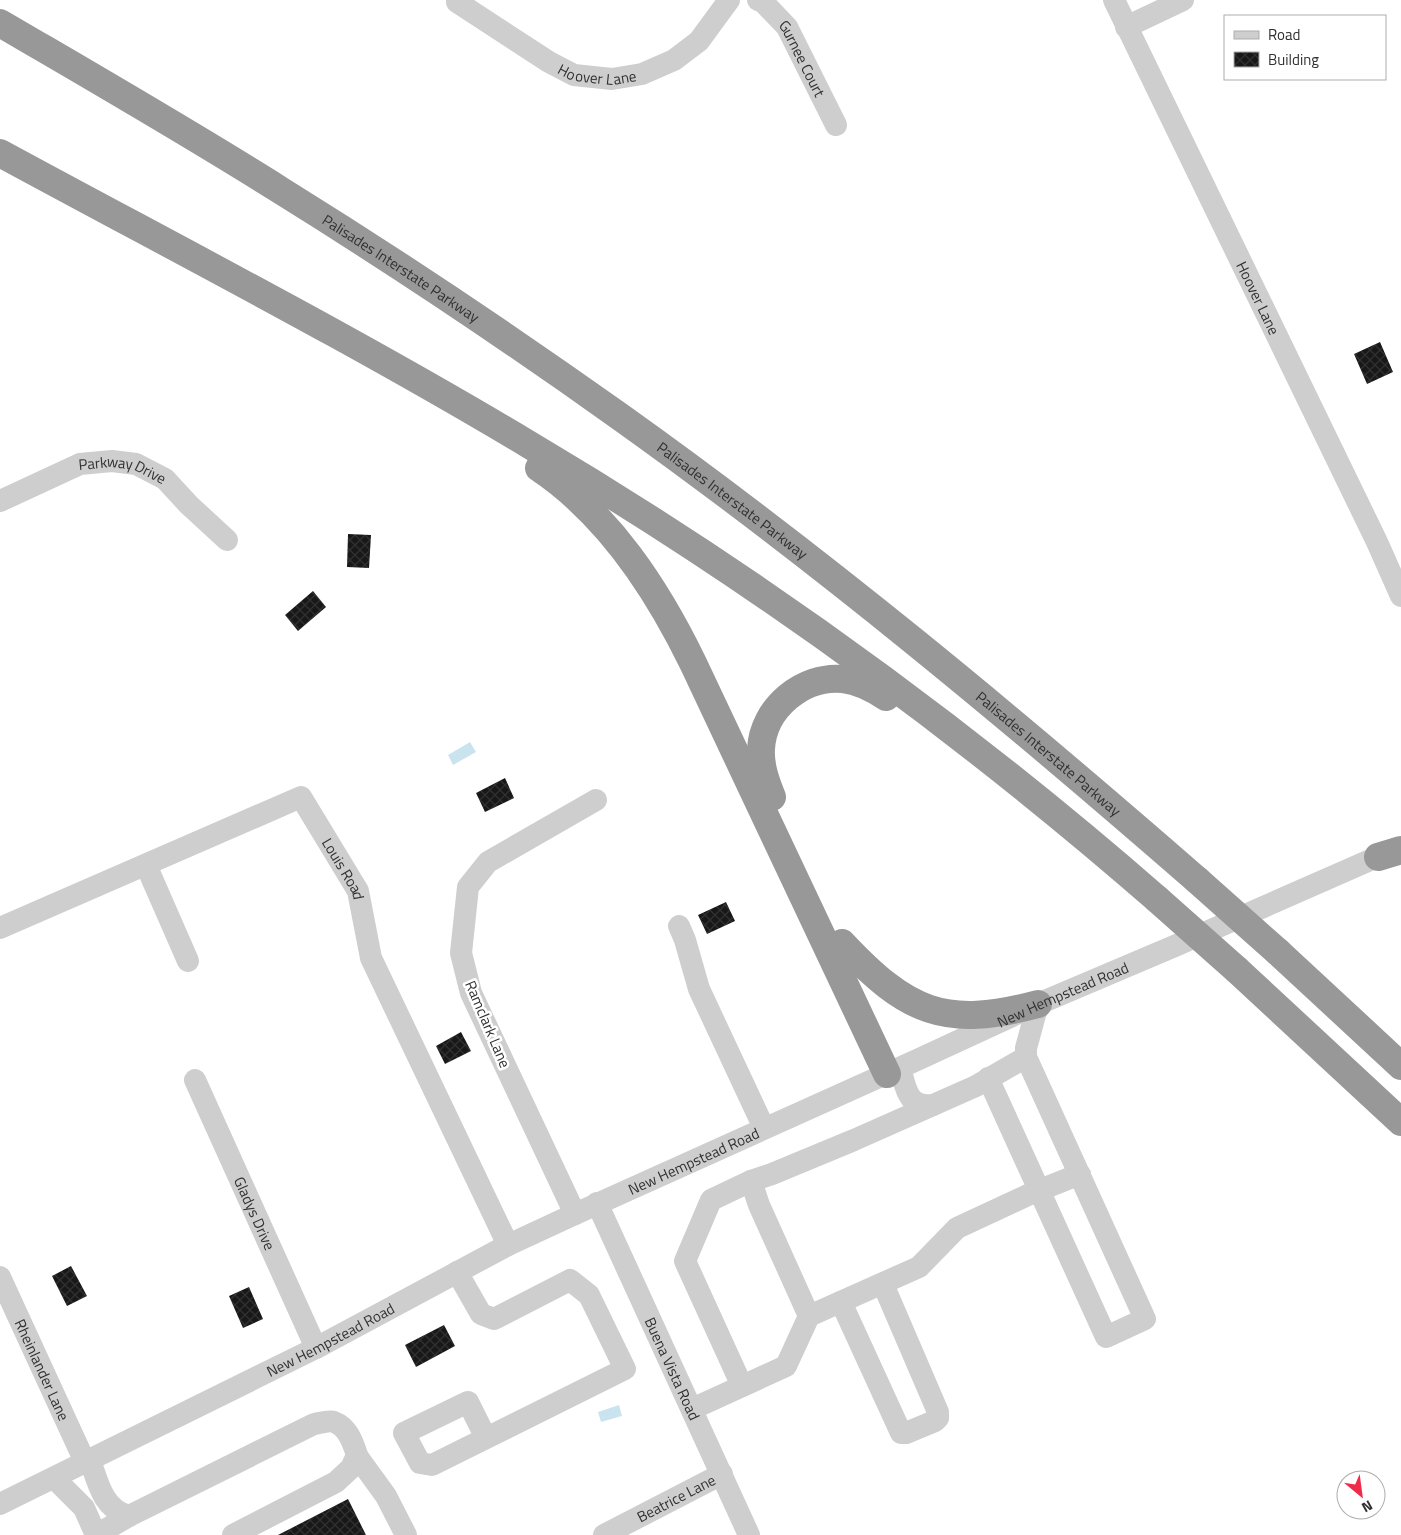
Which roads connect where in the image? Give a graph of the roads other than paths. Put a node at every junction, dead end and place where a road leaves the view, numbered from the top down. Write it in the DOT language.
graph roads {
  1 [pos="729,0"];
  2 [pos="758,0"];
  3 [pos="1114,0"];
  4 [pos="1182,0"];
  5 [pos="457,2"];
  6 [pos="0,22"];
  7 [pos="1126,26"];
  8 [pos="836,125"];
  9 [pos="0,153"];
  10 [pos="379,358"];
  11 [pos="0,501"];
  12 [pos="227,540"];
  13 [pos="1401,596"];
  14 [pos="596,800"];
  15 [pos="1048,807"];
  16 [pos="1393,852"];
  17 [pos="146,865"];
  18 [pos="679,926"];
  19 [pos="0,928"];
  20 [pos="842,943"];
  21 [pos="188,961"];
  22 [pos="1312,984"];
  23 [pos="1038,1004"];
  24 [pos="1026,1057"];
  25 [pos="1401,1059"];
  26 [pos="1401,1066"];
  27 [pos="893,1071"];
  28 [pos="988,1078"];
  29 [pos="194,1080"];
  30 [pos="933,1105"];
  31 [pos="1401,1122"];
  32 [pos="887,1125"];
  33 [pos="764,1128"];
  34 [pos="1080,1174"];
  35 [pos="751,1181"];
  36 [pos="1039,1190"];
  37 [pos="597,1203"];
  38 [pos="575,1214"];
  39 [pos="508,1245"];
  40 [pos="457,1272"];
  41 [pos="0,1277"];
  42 [pos="883,1284"];
  43 [pos="841,1302"];
  44 [pos="809,1316"];
  45 [pos="316,1348"];
  46 [pos="742,1386"];
  47 [pos="692,1410"];
  48 [pos="486,1438"];
  49 [pos="357,1456"];
  50 [pos="87,1461"];
  51 [pos="722,1474"];
  52 [pos="54,1478"];
  53 [pos="0,1504"];
  54 [pos="129,1516"];
  55 [pos="96,1535"];
  56 [pos="233,1535"];
  57 [pos="406,1535"];
  58 [pos="604,1535"];
  59 [pos="748,1535"];
  1 -- 5 [label="street, Hoover Lane"];
  2 -- 8 [label="street, Gurnee Court"];
  3 -- 7 [label="street, Hoover Lane"];
  4 -- 7 [label="street"];
  6 -- 22 [label="highway, Palisades Interstate Parkway, bridge"];
  7 -- 13 [label="street, Hoover Lane"];
  9 -- 10 [label="highway"];
  10 -- 15 [label="highway"];
  10 -- 27 [label="highway"];
  11 -- 12 [label="street, Parkway Drive"];
  14 -- 38 [label="street, Ramclark Lane"];
  15 -- 20 [label="highway"];
  15 -- 31 [label="highway, bridge"];
  16 -- 23 [label="street, New Hempstead Road"];
  17 -- 19 [label="street, Louis Road"];
  17 -- 21 [label="street"];
  17 -- 39 [label="street, Louis Road"];
  18 -- 33 [label="street"];
  20 -- 23 [label="highway"];
  20 -- 27 [label="highway"];
  22 -- 25 [label="highway"];
  22 -- 26 [label="highway, Palisades Interstate Parkway"];
  23 -- 24 [label="street"];
  23 -- 27 [label="street, New Hempstead Road"];
  24 -- 28 [label="street"];
  24 -- 34 [label="street"];
  27 -- 30 [label="street"];
  27 -- 32 [label="street"];
  27 -- 33 [label="street, New Hempstead Road"];
  28 -- 30 [label="street"];
  28 -- 36 [label="street"];
  29 -- 45 [label="street, Gladys Drive"];
  30 -- 32 [label="street"];
  32 -- 35 [label="street"];
  33 -- 37 [label="street, New Hempstead Road"];
  34 -- 36 [label="street"];
  34 -- 36 [label="street"];
  35 -- 44 [label="street"];
  35 -- 46 [label="street"];
  36 -- 42 [label="street"];
  37 -- 38 [label="street, New Hempstead Road"];
  37 -- 47 [label="street, Buena Vista Road"];
  38 -- 39 [label="street, New Hempstead Road"];
  39 -- 40 [label="street, New Hempstead Road"];
  40 -- 45 [label="street, New Hempstead Road"];
  40 -- 48 [label="street"];
  41 -- 50 [label="street, Rheinlander Lane"];
  42 -- 43 [label="street"];
  42 -- 43 [label="street"];
  43 -- 44 [label="street"];
  44 -- 46 [label="street"];
  45 -- 50 [label="street, New Hempstead Road"];
  46 -- 47 [label="street"];
  47 -- 51 [label="street, Buena Vista Road"];
  49 -- 54 [label="street"];
  49 -- 56 [label="street"];
  49 -- 57 [label="street"];
  50 -- 52 [label="street, New Hempstead Road"];
  50 -- 54 [label="street, Rheinlander Lane"];
  51 -- 58 [label="street, Beatrice Lane"];
  51 -- 59 [label="street, Buena Vista Road"];
  52 -- 53 [label="street, New Hempstead Road"];
  52 -- 55 [label="street"];
  54 -- 55 [label="street"];
}
